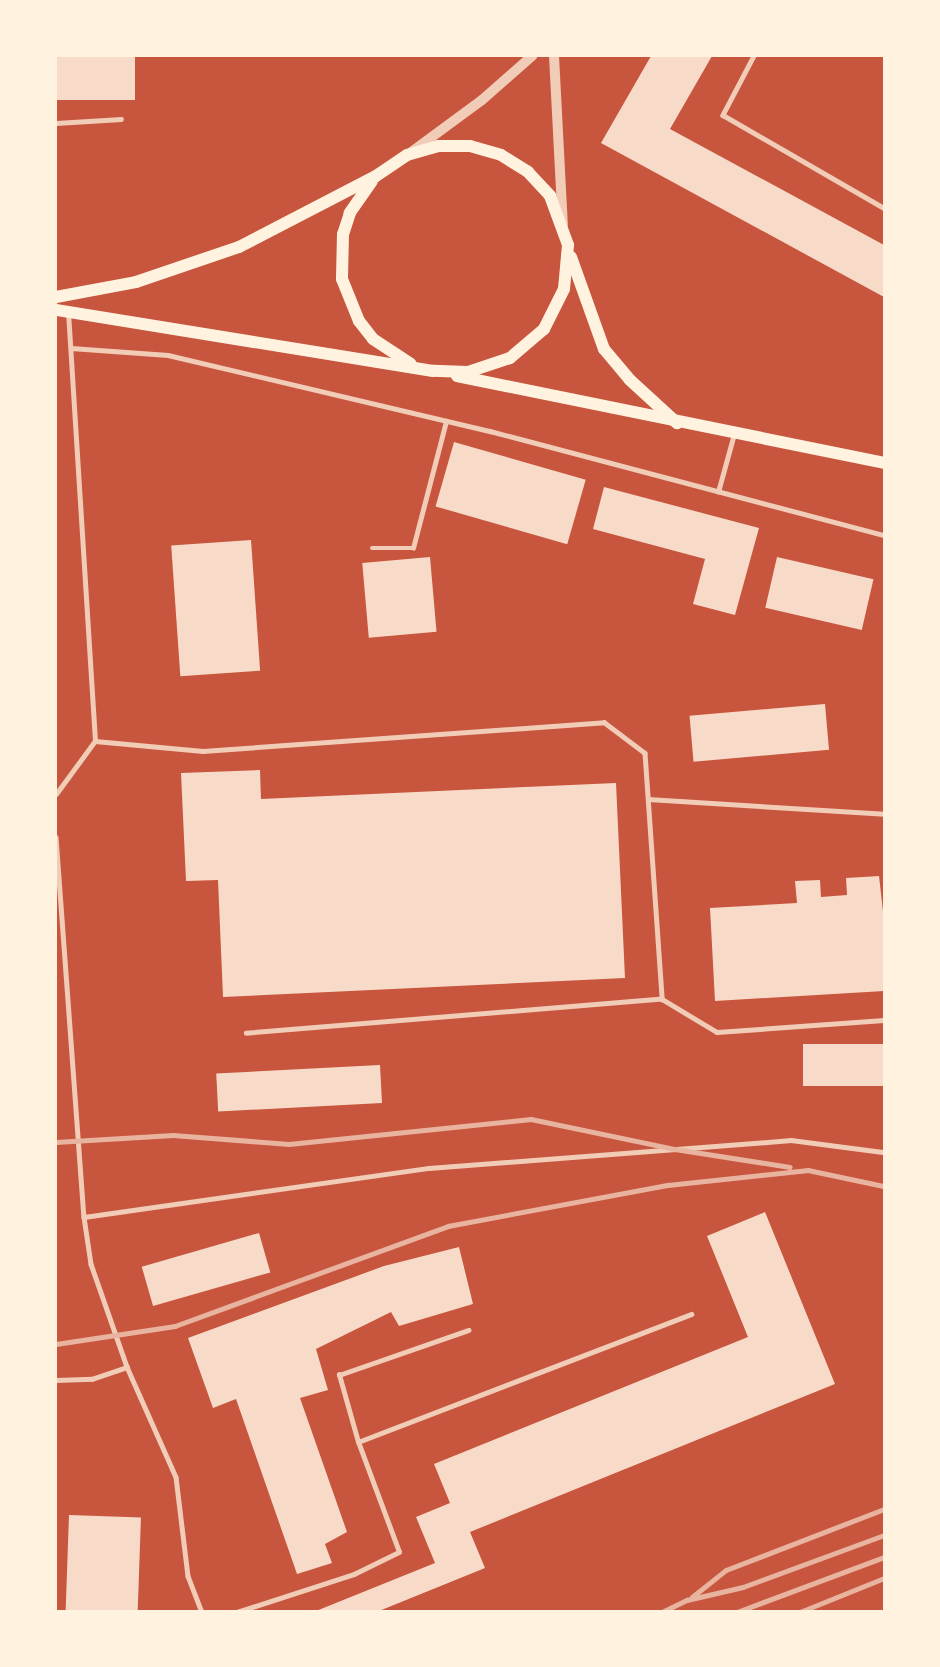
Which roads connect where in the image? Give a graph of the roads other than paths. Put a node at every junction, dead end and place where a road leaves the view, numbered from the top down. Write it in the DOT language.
graph roads {
  1 [pos="532,56"];
  2 [pos="554,56"];
  3 [pos="754,56"];
  4 [pos="121,119"];
  5 [pos="56,123"];
  6 [pos="407,155"];
  7 [pos="376,176"];
  8 [pos="885,208"];
  9 [pos="563,225"];
  10 [pos="568,245"];
  11 [pos="56,297"];
  12 [pos="56,310"];
  13 [pos="68,312"];
  14 [pos="71,348"];
  15 [pos="433,371"];
  16 [pos="446,421"];
  17 [pos="677,423"];
  18 [pos="734,434"];
  19 [pos="885,464"];
  20 [pos="718,492"];
  21 [pos="885,536"];
  22 [pos="372,548"];
  23 [pos="95,741"];
  24 [pos="56,794"];
  25 [pos="648,799"];
  26 [pos="885,814"];
  27 [pos="56,837"];
  28 [pos="662,999"];
  29 [pos="885,1020"];
  30 [pos="246,1033"];
  31 [pos="885,1152"];
  32 [pos="84,1217"];
  33 [pos="691,1314"];
  34 [pos="468,1330"];
  35 [pos="127,1367"];
  36 [pos="56,1380"];
  37 [pos="358,1442"];
  38 [pos="202,1611"];
  39 [pos="237,1611"];
  1 -- 6 [label="street"];
  2 -- 9 [label="street"];
  3 -- 8 [label="lane"];
  4 -- 5 [label="lane"];
  6 -- 7 [label="main road"];
  6 -- 9 [label="main road"];
  7 -- 11 [label="main road"];
  7 -- 15 [label="main road"];
  9 -- 10 [label="main road"];
  10 -- 15 [label="main road"];
  10 -- 17 [label="main road"];
  12 -- 13 [label="main road"];
  13 -- 14 [label="lane"];
  13 -- 15 [label="main road"];
  14 -- 16 [label="lane"];
  14 -- 23 [label="lane"];
  15 -- 17 [label="main road"];
  16 -- 20 [label="lane"];
  16 -- 22 [label="lane"];
  17 -- 18 [label="main road"];
  18 -- 19 [label="main road"];
  18 -- 20 [label="lane"];
  20 -- 21 [label="lane"];
  23 -- 24 [label="lane"];
  23 -- 25 [label="lane"];
  25 -- 26 [label="lane"];
  25 -- 28 [label="lane"];
  27 -- 32 [label="lane"];
  28 -- 29 [label="lane"];
  28 -- 30 [label="lane"];
  31 -- 32 [label="lane"];
  32 -- 35 [label="lane"];
  33 -- 37 [label="lane"];
  34 -- 37 [label="lane"];
  35 -- 36 [label="lane"];
  35 -- 38 [label="lane"];
  37 -- 39 [label="lane"];
}
